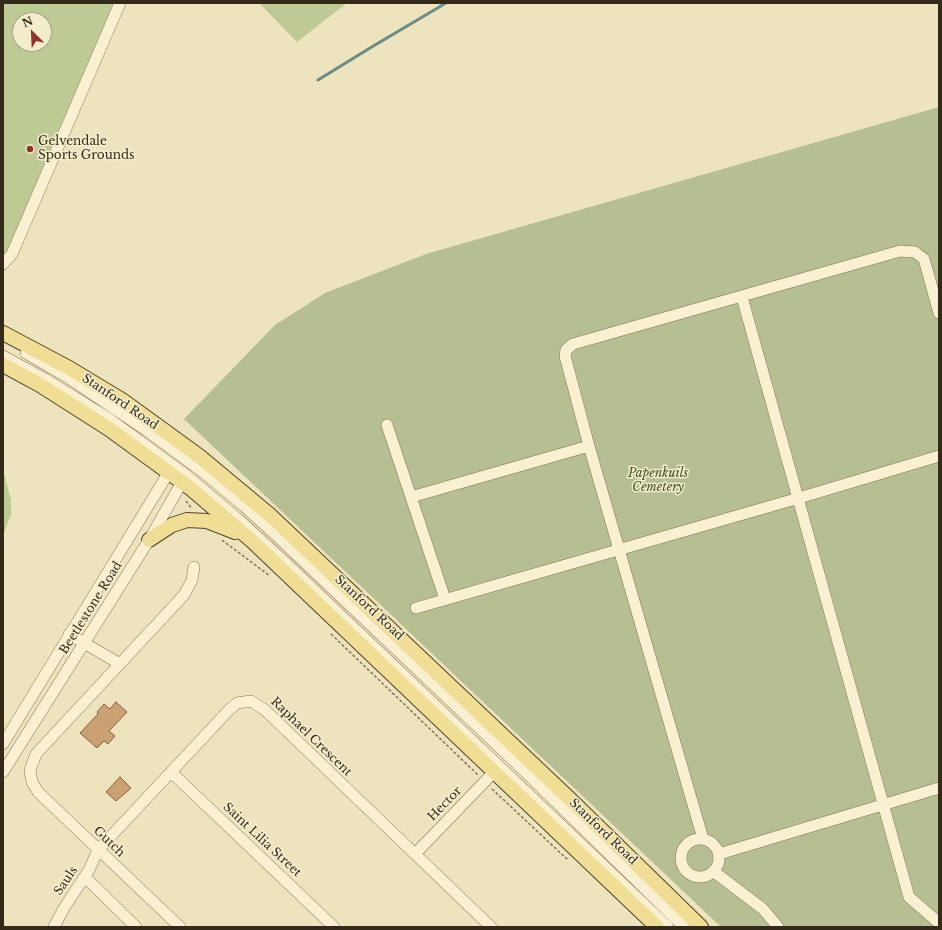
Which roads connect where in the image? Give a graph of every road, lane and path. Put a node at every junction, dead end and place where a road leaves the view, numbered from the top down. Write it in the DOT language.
graph roads {
  1 [pos="120,3"];
  2 [pos="3,264"];
  3 [pos="742,297"];
  4 [pos="939,314"];
  5 [pos="3,333"];
  6 [pos="3,341"];
  7 [pos="3,356"];
  8 [pos="3,365"];
  9 [pos="387,425"];
  10 [pos="590,446"];
  11 [pos="182,451"];
  12 [pos="939,456"];
  13 [pos="171,468"];
  14 [pos="190,470"];
  15 [pos="411,497"];
  16 [pos="799,498"];
  17 [pos="219,538"];
  18 [pos="149,540"];
  19 [pos="252,540"];
  20 [pos="620,549"];
  21 [pos="194,567"];
  22 [pos="270,576"];
  23 [pos="445,600"];
  24 [pos="416,608"];
  25 [pos="329,632"];
  26 [pos="69,634"];
  27 [pos="85,643"];
  28 [pos="120,664"];
  29 [pos="3,744"];
  30 [pos="3,772"];
  31 [pos="171,772"];
  32 [pos="490,777"];
  33 [pos="939,788"];
  34 [pos="884,804"];
  35 [pos="703,839"];
  36 [pos="98,850"];
  37 [pos="414,854"];
  38 [pos="719,854"];
  39 [pos="572,863"];
  40 [pos="713,871"];
  41 [pos="85,877"];
  42 [pos="939,923"];
  43 [pos="54,927"];
  44 [pos="136,927"];
  45 [pos="180,927"];
  46 [pos="334,927"];
  47 [pos="491,927"];
  48 [pos="657,927"];
  49 [pos="668,927"];
  50 [pos="684,927"];
  51 [pos="701,927"];
  52 [pos="778,927"];
  1 -- 2 [label="street"];
  3 -- 4 [label="street"];
  3 -- 10 [label="street"];
  3 -- 16 [label="street"];
  5 -- 11 [label="main road, Stanford Road"];
  6 -- 11 [label="street"];
  7 -- 13 [label="street"];
  8 -- 13 [label="main road, Stanford Road"];
  9 -- 15 [label="street"];
  10 -- 15 [label="street"];
  10 -- 20 [label="street"];
  11 -- 13 [label="street, Beetlestone Road"];
  11 -- 14 [label="main road, Stanford Road"];
  12 -- 16 [label="street"];
  13 -- 14 [label="main road, Stanford Road"];
  13 -- 26 [label="street, Beetlestone Road"];
  14 -- 18 [label="street, Beetlestone Road"];
  14 -- 19 [label="main road, Stanford Road"];
  14 -- 49 [label="street"];
  14 -- 50 [label="street"];
  14 -- 51 [label="main road, Stanford Road"];
  15 -- 23 [label="street"];
  16 -- 20 [label="street"];
  16 -- 34 [label="street"];
  17 -- 22 [label="path"];
  18 -- 19 [label="main road"];
  18 -- 27 [label="street, Beetlestone Road"];
  19 -- 32 [label="main road, Stanford Road"];
  20 -- 23 [label="street"];
  20 -- 35 [label="street"];
  21 -- 28 [label="street"];
  23 -- 24 [label="street"];
  25 -- 32 [label="path"];
  26 -- 27 [label="street"];
  26 -- 29 [label="street, Beetlestone Road"];
  27 -- 28 [label="street"];
  27 -- 30 [label="street, Beetlestone Road"];
  28 -- 36 [label="street, Gutch"];
  31 -- 36 [label="street, Raphael Crescent"];
  31 -- 37 [label="street, Raphael Crescent"];
  31 -- 46 [label="street, Saint Lilia Street"];
  32 -- 37 [label="street, Hector"];
  32 -- 39 [label="path"];
  32 -- 48 [label="main road, Stanford Road"];
  33 -- 34 [label="street"];
  34 -- 38 [label="street"];
  34 -- 42 [label="street"];
  35 -- 38 [label="street"];
  35 -- 40 [label="street"];
  36 -- 41 [label="street, Sauls"];
  36 -- 45 [label="street, Gutch"];
  37 -- 47 [label="street, Raphael Crescent"];
  38 -- 40 [label="street"];
  40 -- 52 [label="street"];
  41 -- 43 [label="street, Sauls"];
  41 -- 44 [label="street"];
}
